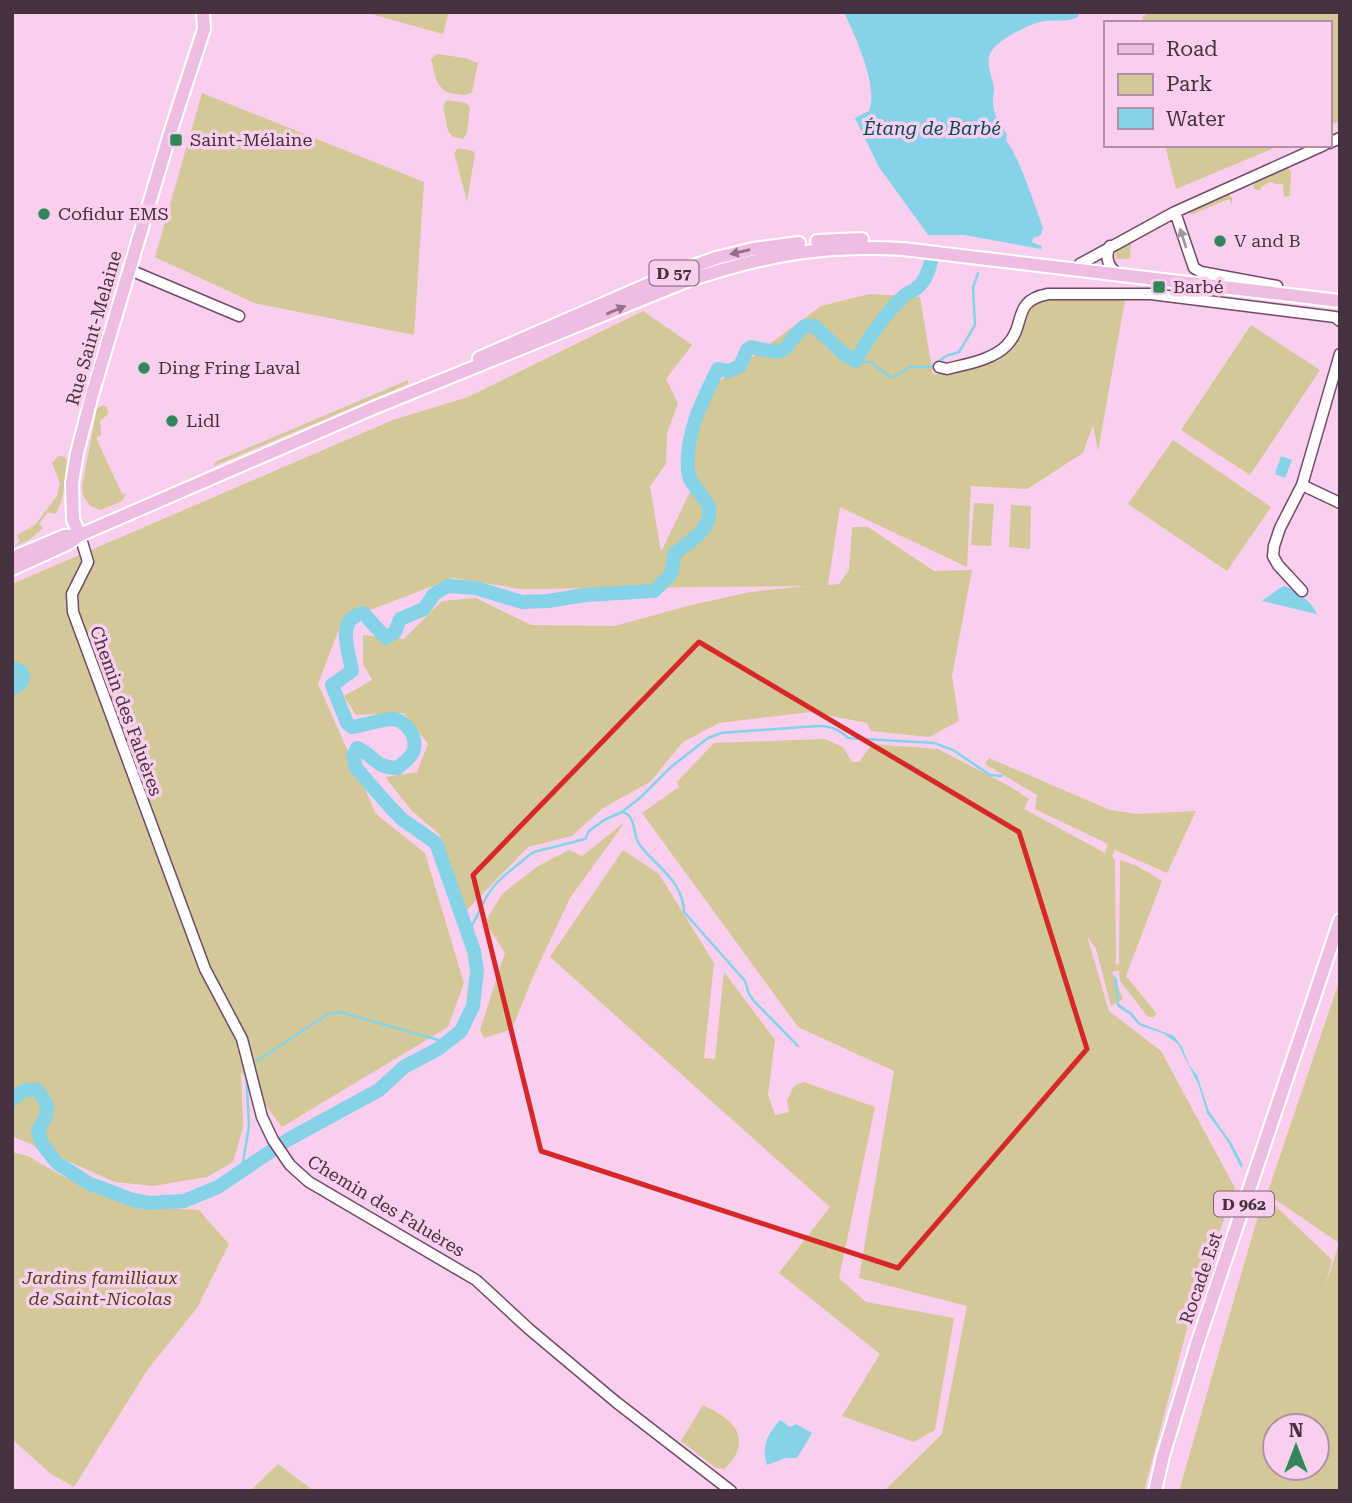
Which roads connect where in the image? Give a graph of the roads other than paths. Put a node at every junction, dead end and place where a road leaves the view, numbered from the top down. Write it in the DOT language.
graph roads {
  1 [pos="203,12"];
  2 [pos="1320,147"];
  3 [pos="1175,212"];
  4 [pos="1110,246"];
  5 [pos="1080,264"];
  6 [pos="130,270"];
  7 [pos="1115,271"];
  8 [pos="1277,286"];
  9 [pos="1340,294"];
  10 [pos="1340,301"];
  11 [pos="239,316"];
  12 [pos="1340,321"];
  13 [pos="1340,354"];
  14 [pos="939,367"];
  15 [pos="1338,369"];
  16 [pos="371,409"];
  17 [pos="1302,485"];
  18 [pos="1340,503"];
  19 [pos="80,535"];
  20 [pos="12,558"];
  21 [pos="12,569"];
  22 [pos="1302,591"];
  23 [pos="1340,920"];
  24 [pos="731,1491"];
  25 [pos="1155,1491"];
  1 -- 6 [label="main road, Rue Saint-Melaine"];
  2 -- 3 [label="street"];
  3 -- 4 [label="street"];
  8 -- 3 [label="street, one-way"];
  4 -- 5 [label="street"];
  4 -- 7 [label="street"];
  5 -- 7 [label="main road, D 57"];
  5 -- 16 [label="main road, D 57, one-way"];
  6 -- 11 [label="street"];
  6 -- 19 [label="main road, Rue Saint-Melaine"];
  7 -- 8 [label="main road, D 57"];
  7 -- 10 [label="main road, D 57"];
  16 -- 7 [label="main road, D 57, one-way"];
  8 -- 9 [label="main road, D 57"];
  12 -- 14 [label="street"];
  13 -- 15 [label="street"];
  15 -- 17 [label="street"];
  16 -- 19 [label="main road, D 57"];
  17 -- 18 [label="street"];
  17 -- 22 [label="street"];
  19 -- 20 [label="main road, D 57"];
  19 -- 21 [label="main road, D 57"];
  19 -- 24 [label="street, Chemin des Faluères"];
  23 -- 25 [label="main road, Rocade Est / D 962"];
}
